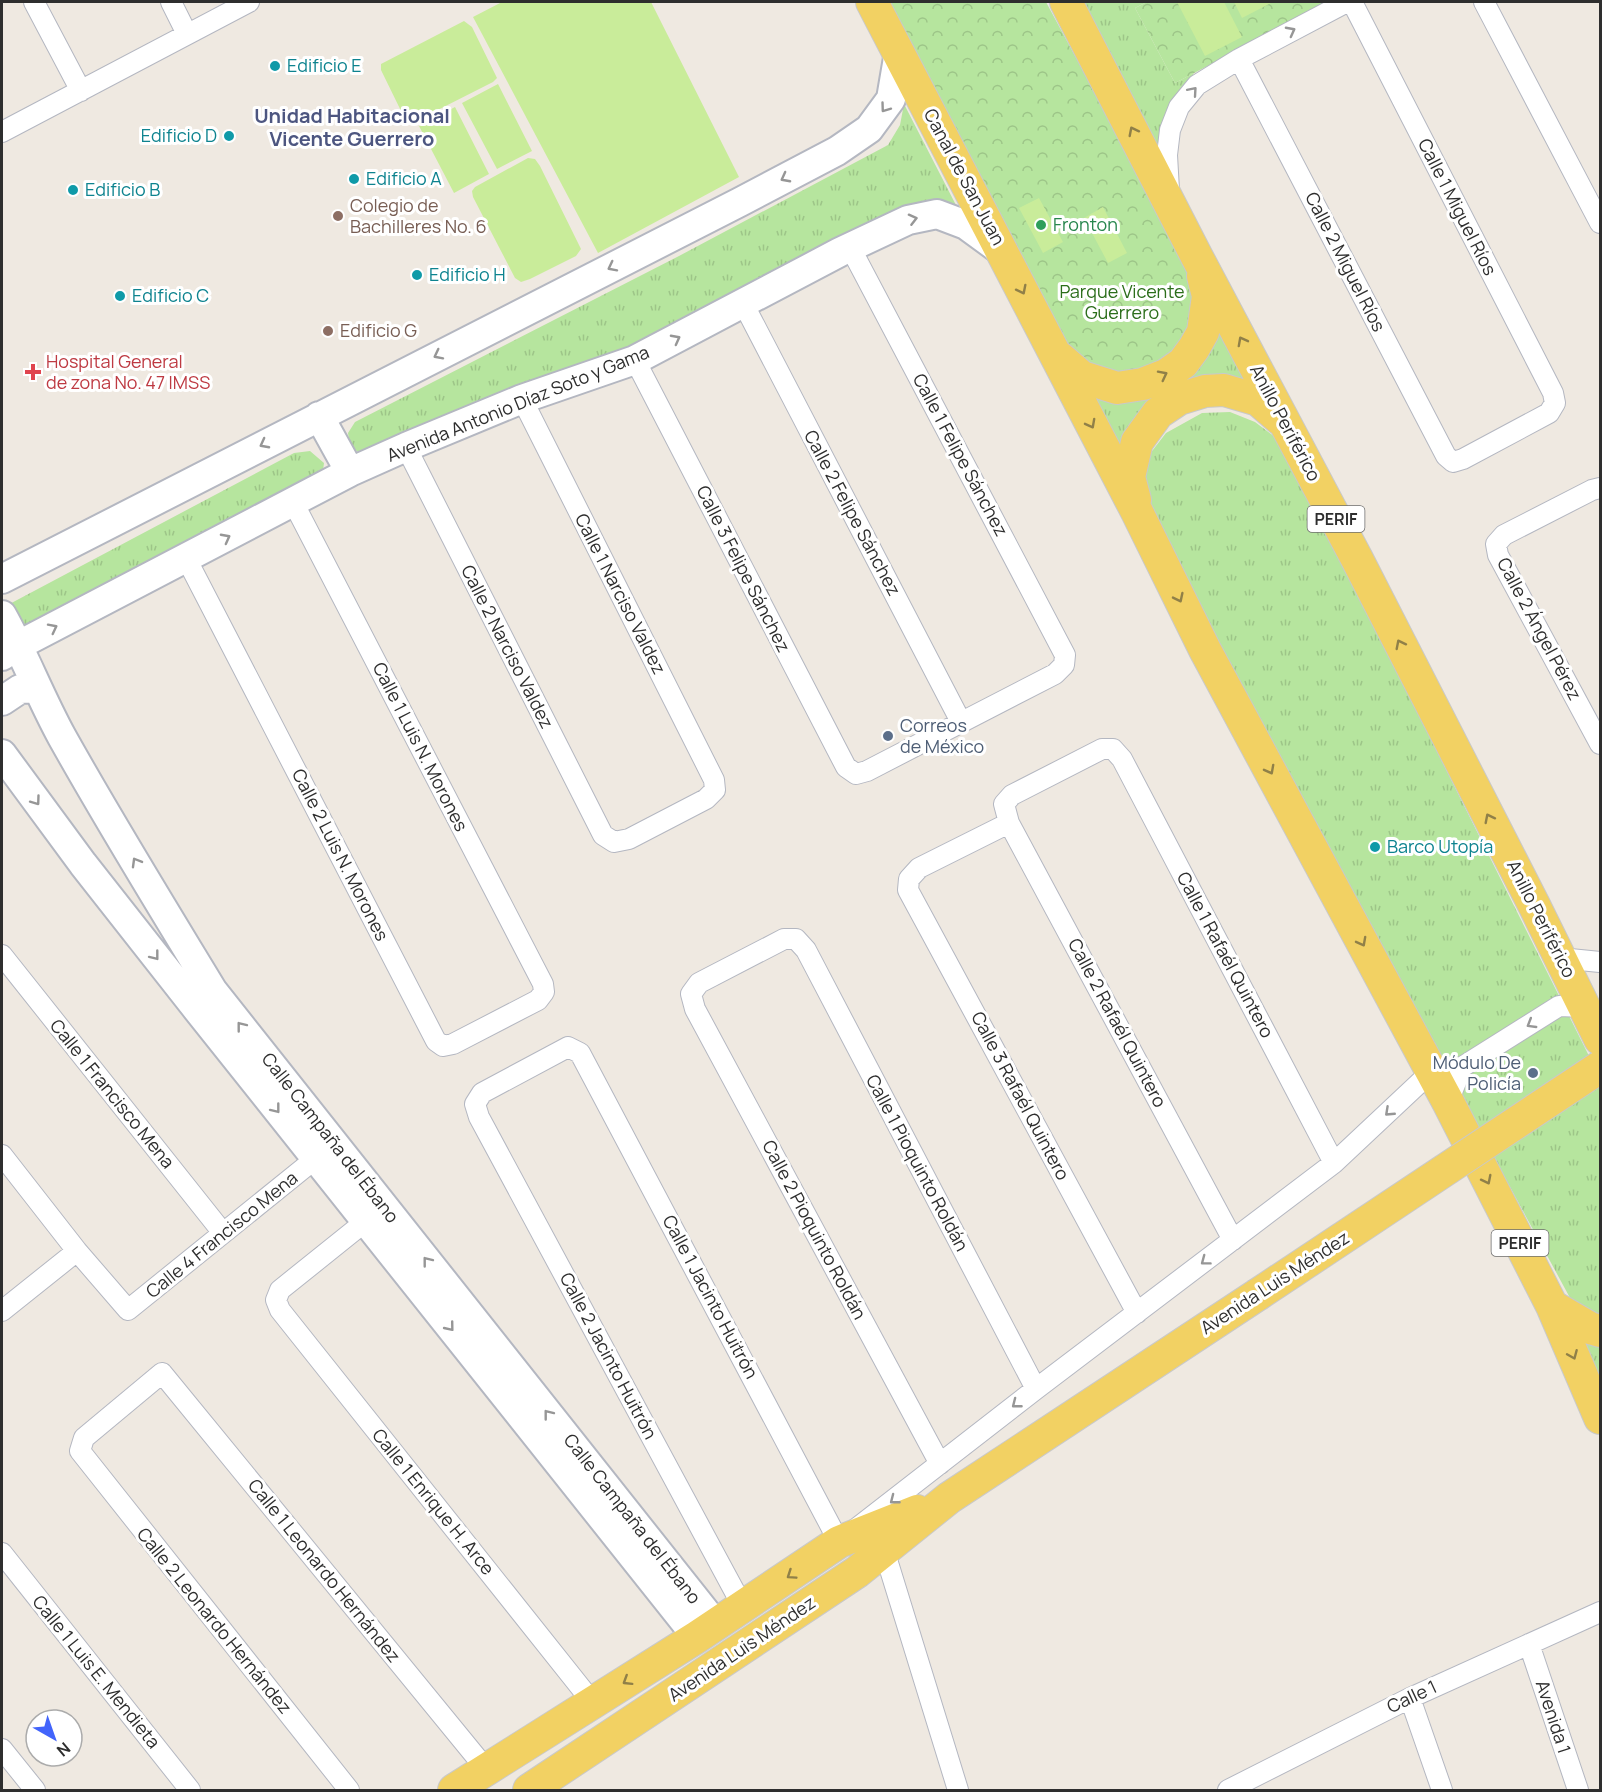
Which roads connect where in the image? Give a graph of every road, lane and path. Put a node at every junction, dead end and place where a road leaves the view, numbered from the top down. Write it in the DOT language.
graph roads {
  1 [pos="34,2"];
  2 [pos="171,2"];
  3 [pos="249,2"];
  4 [pos="872,2"];
  5 [pos="1066,2"];
  6 [pos="1347,2"];
  7 [pos="1352,2"];
  8 [pos="1484,2"];
  9 [pos="187,34"];
  10 [pos="898,52"];
  11 [pos="1239,59"];
  12 [pos="81,92"];
  13 [pos="2,132"];
  14 [pos="1170,206"];
  15 [pos="1600,223"];
  16 [pos="850,247"];
  17 [pos="1003,252"];
  18 [pos="1197,257"];
  19 [pos="743,303"];
  20 [pos="1054,353"];
  21 [pos="635,360"];
  22 [pos="522,399"];
  23 [pos="319,416"];
  24 [pos="1286,424"];
  25 [pos="406,447"];
  26 [pos="1454,462"];
  27 [pos="350,472"];
  28 [pos="1600,488"];
  29 [pos="293,502"];
  30 [pos="1137,512"];
  31 [pos="186,558"];
  32 [pos="2,579"];
  33 [pos="2,615"];
  34 [pos="10,651"];
  35 [pos="37,688"];
  36 [pos="2,701"];
  37 [pos="961,722"];
  38 [pos="1600,744"];
  39 [pos="2,754"];
  40 [pos="1006,814"];
  41 [pos="614,843"];
  42 [pos="2,955"];
  43 [pos="1560,958"];
  44 [pos="1600,962"];
  45 [pos="544,992"];
  46 [pos="691,994"];
  47 [pos="1585,1007"];
  48 [pos="1600,1039"];
  49 [pos="1600,1068"];
  50 [pos="1431,1072"];
  51 [pos="1448,1102"];
  52 [pos="475,1104"];
  53 [pos="2,1155"];
  54 [pos="315,1159"];
  55 [pos="1334,1163"];
  56 [pos="366,1221"];
  57 [pos="223,1233"];
  58 [pos="1233,1240"];
  59 [pos="78,1251"];
  60 [pos="1552,1306"];
  61 [pos="2,1311"];
  62 [pos="1137,1313"];
  63 [pos="1600,1331"];
  64 [pos="1036,1389"];
  65 [pos="1600,1419"];
  66 [pos="80,1451"];
  67 [pos="940,1464"];
  68 [pos="949,1498"];
  69 [pos="839,1542"];
  70 [pos="884,1550"];
  71 [pos="2,1553"];
  72 [pos="743,1607"];
  73 [pos="1600,1612"];
  74 [pos="706,1631"];
  75 [pos="1529,1644"];
  76 [pos="1410,1698"];
  77 [pos="593,1703"];
  78 [pos="2,1749"];
  79 [pos="486,1769"];
  80 [pos="1258,1783"];
  81 [pos="34,1791"];
  82 [pos="190,1791"];
  83 [pos="349,1791"];
  84 [pos="454,1791"];
  85 [pos="529,1791"];
  86 [pos="958,1791"];
  87 [pos="1228,1791"];
  88 [pos="1442,1791"];
  89 [pos="1578,1791"];
  1 -- 12 [label="street"];
  2 -- 9 [label="street"];
  3 -- 9 [label="street"];
  4 -- 10 [label="main road, Canal de San Juan / PERIF"];
  14 -- 5 [label="main road, Anillo Periférico / PERIF, one-way"];
  11 -- 6 [label="street, one-way"];
  7 -- 26 [label="street, Calle 1 Miguel Ríos"];
  8 -- 15 [label="street"];
  9 -- 12 [label="street"];
  10 -- 17 [label="main road, Canal de San Juan / PERIF"];
  10 -- 23 [label="street, one-way"];
  14 -- 11 [label="street, one-way"];
  11 -- 26 [label="street, Calle 2 Miguel Ríos"];
  12 -- 13 [label="street"];
  14 -- 18 [label="main road, Anillo Periférico / PERIF"];
  16 -- 17 [label="street, Avenida Antonio Díaz Soto y Gama, one-way"];
  16 -- 19 [label="street, Avenida Antonio Díaz Soto y Gama"];
  16 -- 37 [label="street, Calle 1 Felipe Sánchez"];
  17 -- 20 [label="main road, Canal de San Juan / PERIF, one-way"];
  20 -- 18 [label="main road, one-way"];
  24 -- 18 [label="main road, Anillo Periférico / PERIF, one-way"];
  21 -- 19 [label="street, Avenida Antonio Díaz Soto y Gama, one-way"];
  19 -- 37 [label="street, Calle 2 Felipe Sánchez"];
  20 -- 30 [label="main road, PERIF, one-way"];
  21 -- 22 [label="street, Avenida Antonio Díaz Soto y Gama"];
  21 -- 37 [label="street, Calle 3 Felipe Sánchez"];
  22 -- 25 [label="street, Avenida Antonio Díaz Soto y Gama"];
  22 -- 41 [label="street, Calle 1 Narciso Valdez"];
  23 -- 27 [label="street"];
  23 -- 32 [label="street, one-way"];
  24 -- 30 [label="main road"];
  43 -- 24 [label="main road, Anillo Periférico / PERIF, one-way"];
  25 -- 27 [label="street, Avenida Antonio Díaz Soto y Gama"];
  25 -- 41 [label="street, Calle 2 Narciso Valdez"];
  27 -- 29 [label="street, Avenida Antonio Díaz Soto y Gama"];
  28 -- 38 [label="street, Calle 2 Ángel Pérez"];
  31 -- 29 [label="street, Avenida Antonio Díaz Soto y Gama, one-way"];
  29 -- 45 [label="street, Calle 1 Luis N. Morones"];
  30 -- 50 [label="main road, PERIF, one-way"];
  34 -- 31 [label="street, Avenida Antonio Díaz Soto y Gama, one-way"];
  31 -- 45 [label="street, Calle 2 Luis N. Morones"];
  33 -- 34 [label="street, Calle Campaña del Ébano"];
  34 -- 35 [label="street, Calle Campaña del Ébano"];
  35 -- 36 [label="street"];
  74 -- 35 [label="street, Calle Campaña del Ébano, one-way"];
  39 -- 54 [label="street, Calle Campaña del Ébano, one-way"];
  40 -- 55 [label="street, Calle 1 Rafaél Quintero"];
  40 -- 58 [label="street, Calle 2 Rafaél Quintero"];
  40 -- 62 [label="street, Calle 3 Rafaél Quintero"];
  42 -- 57 [label="street, Calle 1 Francisco Mena"];
  43 -- 44 [label="street"];
  43 -- 47 [label="main road, Anillo Periférico / PERIF"];
  46 -- 64 [label="street, Calle 1 Pioquinto Roldán"];
  46 -- 67 [label="street, Calle 2 Pioquinto Roldán"];
  47 -- 48 [label="main road, Anillo Periférico / PERIF"];
  47 -- 51 [label="street, one-way"];
  49 -- 68 [label="main road, Avenida Luis Méndez, bridge"];
  50 -- 51 [label="main road, PERIF"];
  50 -- 55 [label="street, Avenida Luis Méndez, one-way"];
  51 -- 60 [label="main road, PERIF, one-way"];
  52 -- 69 [label="street, Calle 1 Jacinto Huitrón"];
  52 -- 72 [label="street, Calle 2 Jacinto Huitrón"];
  53 -- 59 [label="street"];
  54 -- 56 [label="street, Calle Campaña del Ébano"];
  54 -- 57 [label="street, Calle 4 Francisco Mena"];
  55 -- 58 [label="street, Avenida Luis Méndez"];
  56 -- 74 [label="street, Calle Campaña del Ébano, one-way"];
  56 -- 77 [label="street, Calle 1 Enrique H. Arce"];
  57 -- 59 [label="street, Calle 4 Francisco Mena"];
  58 -- 62 [label="street, Avenida Luis Méndez, one-way"];
  59 -- 61 [label="street"];
  60 -- 63 [label="main road"];
  60 -- 65 [label="main road, PERIF, one-way"];
  62 -- 64 [label="street, Avenida Luis Méndez"];
  64 -- 67 [label="street, Avenida Luis Méndez, one-way"];
  66 -- 79 [label="street, Calle 1 Leonardo Hernández"];
  66 -- 83 [label="street, Calle 2 Leonardo Hernández"];
  67 -- 69 [label="street, Avenida Luis Méndez, one-way"];
  68 -- 69 [label="main road, Avenida Luis Méndez"];
  68 -- 70 [label="main road, Avenida Luis Méndez"];
  69 -- 72 [label="main road, Avenida Luis Méndez, one-way"];
  70 -- 85 [label="main road, Avenida Luis Méndez"];
  70 -- 86 [label="street"];
  71 -- 82 [label="street, Calle 1 Luis E. Mendieta"];
  72 -- 74 [label="main road, Avenida Luis Méndez"];
  73 -- 75 [label="street, Calle 1"];
  74 -- 77 [label="main road, Avenida Luis Méndez, one-way"];
  75 -- 76 [label="street, Calle 1"];
  75 -- 89 [label="street, Avenida 1"];
  76 -- 80 [label="street, Calle 1"];
  76 -- 88 [label="street"];
  77 -- 79 [label="main road, Avenida Luis Méndez"];
  78 -- 81 [label="street"];
  79 -- 84 [label="main road, Avenida Luis Méndez"];
  80 -- 87 [label="street, Calle 1"];
}
